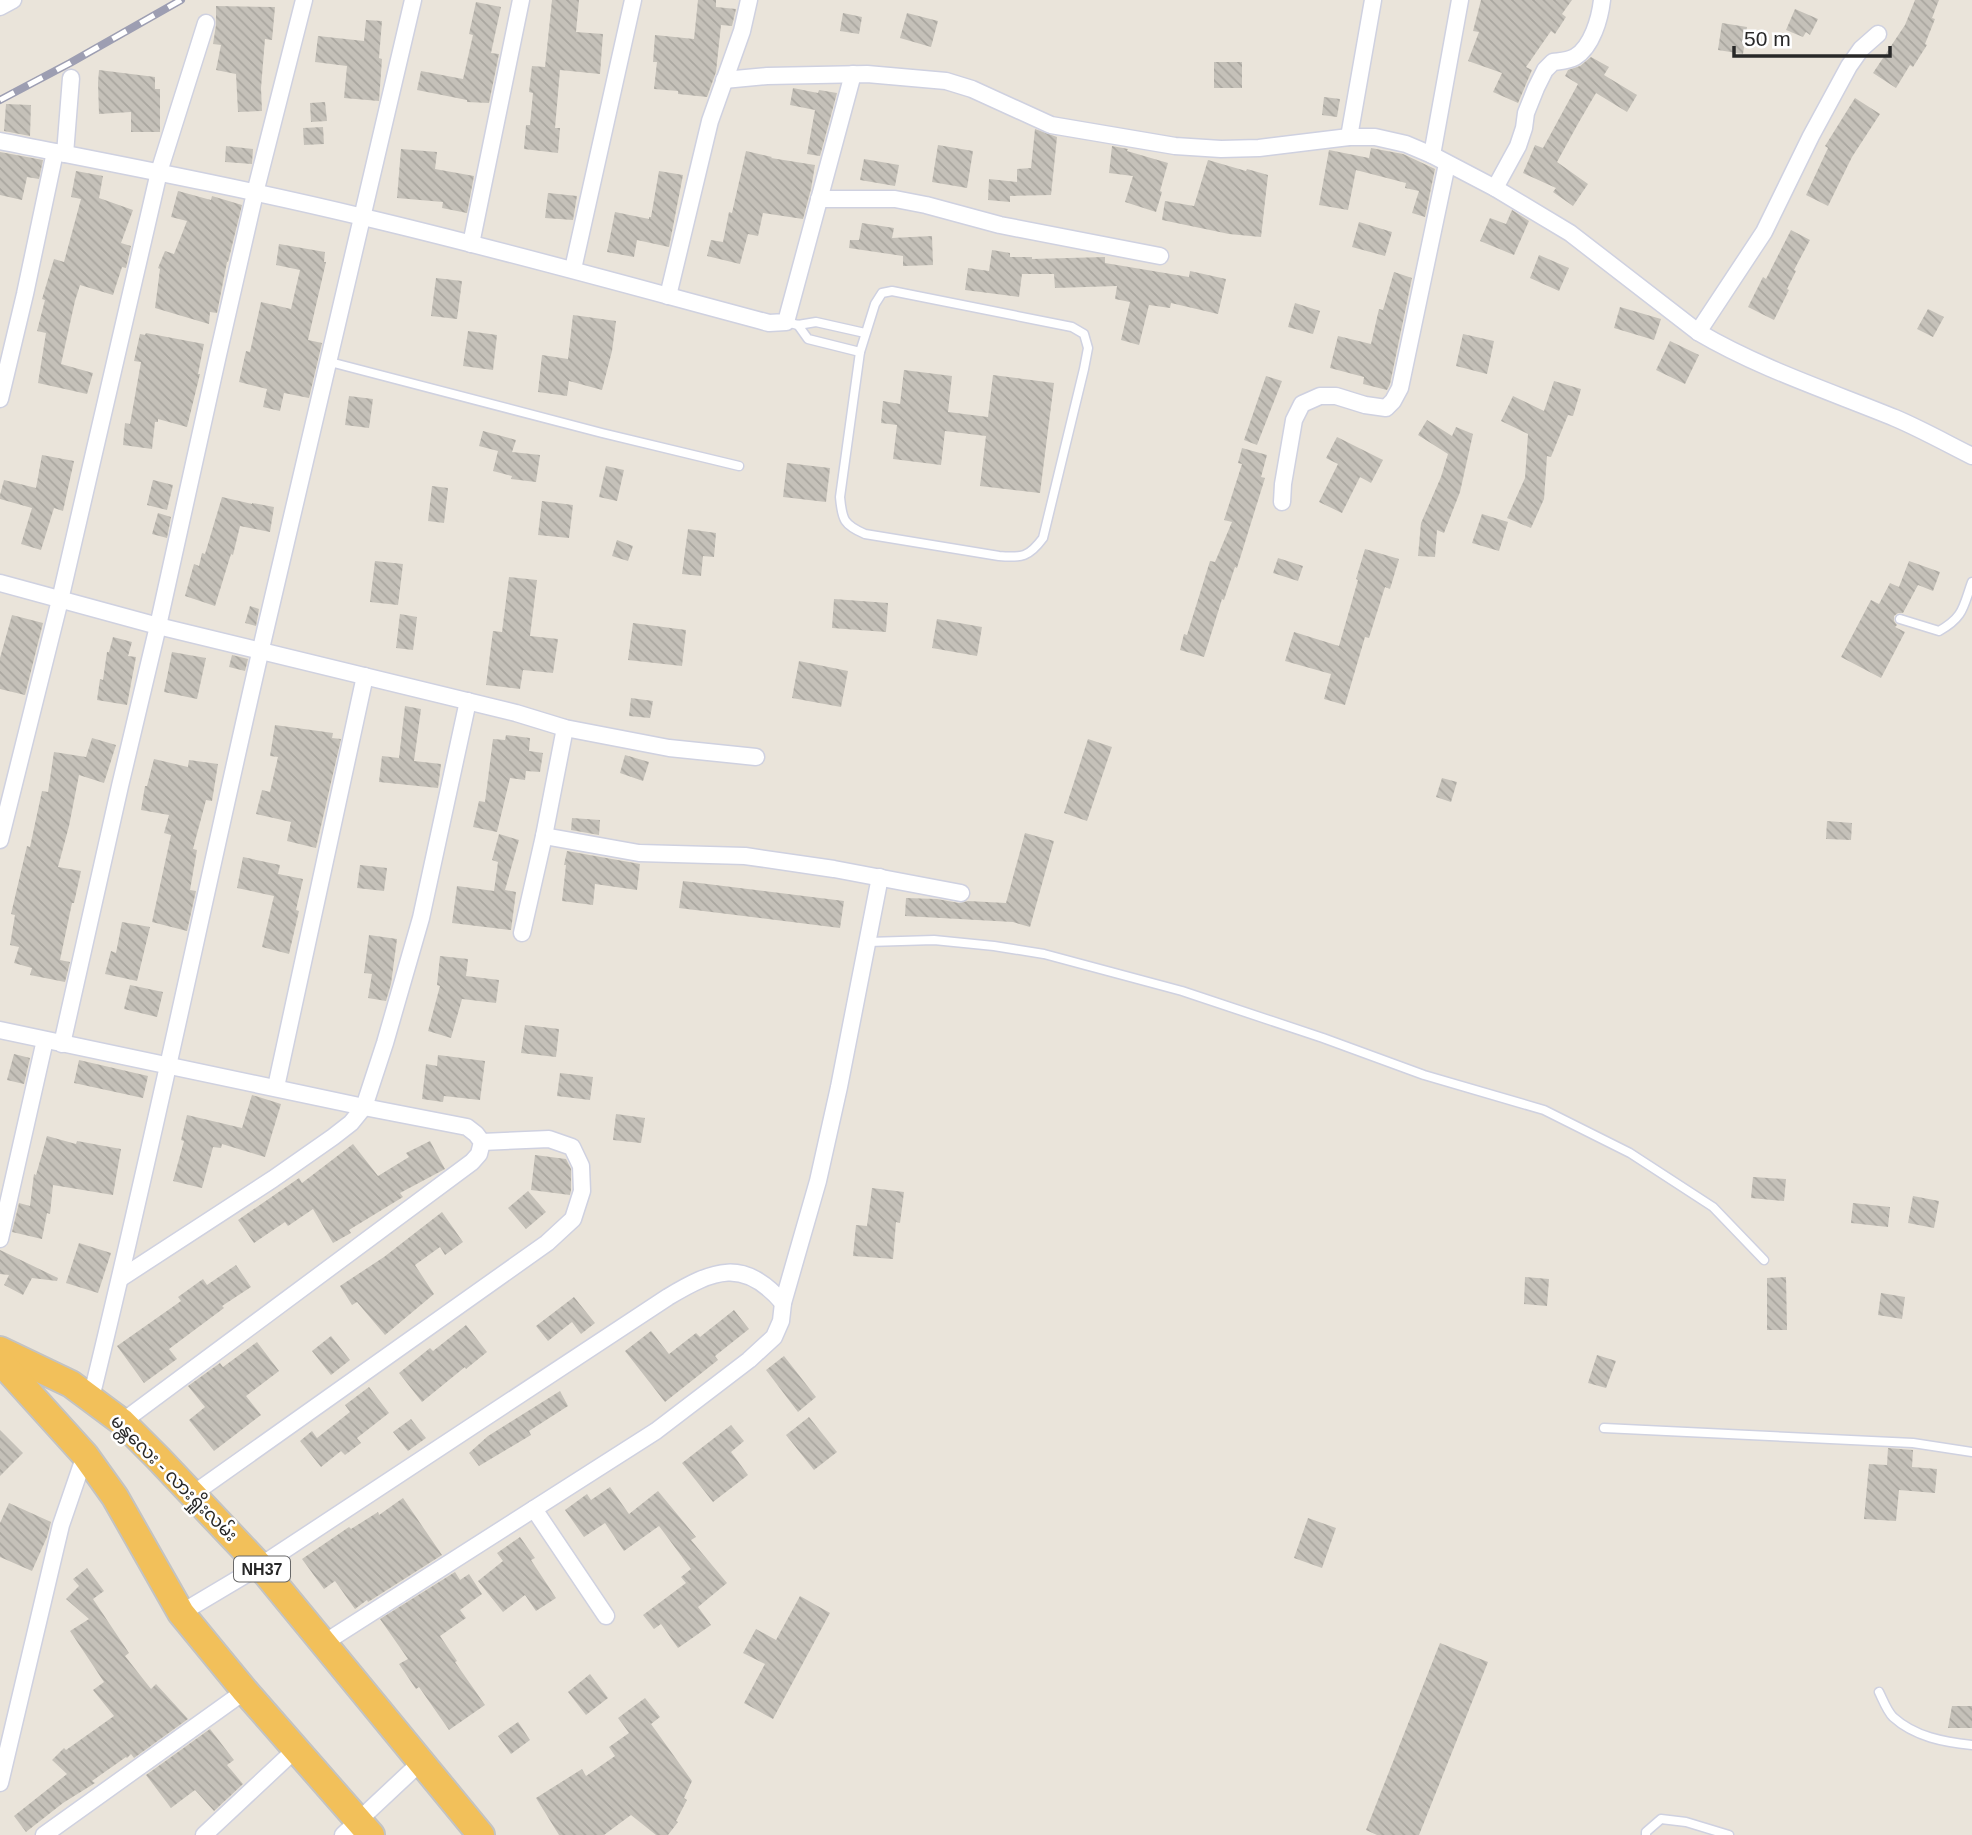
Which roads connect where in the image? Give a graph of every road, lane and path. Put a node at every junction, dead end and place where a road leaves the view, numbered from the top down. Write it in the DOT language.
graph roads {
  1 [pos="13,0"];
  2 [pos="304,0"];
  3 [pos="413,0"];
  4 [pos="521,0"];
  5 [pos="633,0"];
  6 [pos="750,0"];
  7 [pos="1373,0"];
  8 [pos="1460,0"];
  9 [pos="1602,0"];
  10 [pos="0,8"];
  11 [pos="206,23"];
  12 [pos="1878,34"];
  13 [pos="853,75"];
  14 [pos="71,78"];
  15 [pos="724,80"];
  16 [pos="1349,137"];
  17 [pos="0,141"];
  18 [pos="60,153"];
  19 [pos="1440,159"];
  20 [pos="159,172"];
  21 [pos="1495,188"];
  22 [pos="255,193"];
  23 [pos="819,199"];
  24 [pos="364,217"];
  25 [pos="471,244"];
  26 [pos="1160,256"];
  27 [pos="573,269"];
  28 [pos="668,296"];
  29 [pos="792,324"];
  30 [pos="1698,332"];
  31 [pos="865,333"];
  32 [pos="860,352"];
  33 [pos="330,362"];
  34 [pos="0,399"];
  35 [pos="1972,456"];
  36 [pos="740,466"];
  37 [pos="1282,502"];
  38 [pos="1972,582"];
  39 [pos="0,583"];
  40 [pos="60,600"];
  41 [pos="1900,619"];
  42 [pos="158,626"];
  43 [pos="260,651"];
  44 [pos="365,676"];
  45 [pos="468,701"];
  46 [pos="565,728"];
  47 [pos="756,757"];
  48 [pos="544,836"];
  49 [pos="0,840"];
  50 [pos="880,877"];
  51 [pos="961,893"];
  52 [pos="522,933"];
  53 [pos="868,942"];
  54 [pos="0,1030"];
  55 [pos="45,1040"];
  56 [pos="62,1044"];
  57 [pos="167,1065"];
  58 [pos="276,1087"];
  59 [pos="364,1107"];
  60 [pos="482,1142"];
  61 [pos="0,1239"];
  62 [pos="1764,1260"];
  63 [pos="121,1278"];
  64 [pos="783,1303"];
  65 [pos="0,1350"];
  66 [pos="0,1362"];
  67 [pos="91,1398"];
  68 [pos="122,1422"];
  69 [pos="1604,1428"];
  70 [pos="1972,1452"];
  71 [pos="85,1455"];
  72 [pos="192,1494"];
  73 [pos="534,1509"];
  74 [pos="260,1566"];
  75 [pos="181,1613"];
  76 [pos="606,1616"];
  77 [pos="324,1643"];
  78 [pos="245,1691"];
  79 [pos="1879,1692"];
  80 [pos="1972,1745"];
  81 [pos="296,1749"];
  82 [pos="422,1762"];
  83 [pos="0,1778"];
  84 [pos="357,1830"];
  85 [pos="44,1835"];
  86 [pos="204,1835"];
  87 [pos="481,1835"];
  88 [pos="1646,1835"];
  89 [pos="1730,1835"];
  1 -- 10 [label="street"];
  2 -- 22 [label="street"];
  3 -- 24 [label="street"];
  4 -- 25 [label="street"];
  5 -- 27 [label="street"];
  6 -- 15 [label="street"];
  7 -- 16 [label="street"];
  8 -- 19 [label="street"];
  9 -- 21 [label="street"];
  11 -- 20 [label="street"];
  12 -- 30 [label="street"];
  13 -- 15 [label="street"];
  13 -- 16 [label="street"];
  13 -- 23 [label="street"];
  14 -- 18 [label="street"];
  15 -- 28 [label="street"];
  16 -- 19 [label="street"];
  17 -- 18 [label="street"];
  18 -- 20 [label="street"];
  18 -- 34 [label="street"];
  19 -- 21 [label="street"];
  19 -- 37 [label="street"];
  20 -- 22 [label="street"];
  20 -- 40 [label="street"];
  21 -- 30 [label="street"];
  22 -- 24 [label="street"];
  22 -- 42 [label="street"];
  23 -- 26 [label="street"];
  23 -- 29 [label="street"];
  24 -- 25 [label="street"];
  24 -- 33 [label="street"];
  25 -- 27 [label="street"];
  27 -- 28 [label="street"];
  28 -- 29 [label="street"];
  29 -- 31 [label="lane"];
  29 -- 32 [label="lane"];
  30 -- 35 [label="street"];
  31 -- 32 [label="lane"];
  31 -- 32 [label="lane"];
  33 -- 36 [label="lane"];
  33 -- 43 [label="street"];
  38 -- 41 [label="lane"];
  39 -- 40 [label="street"];
  40 -- 42 [label="street"];
  40 -- 49 [label="street"];
  42 -- 43 [label="street"];
  42 -- 56 [label="street"];
  43 -- 44 [label="street"];
  43 -- 57 [label="street"];
  44 -- 45 [label="street"];
  44 -- 58 [label="street"];
  45 -- 46 [label="street"];
  45 -- 59 [label="street"];
  46 -- 47 [label="street"];
  46 -- 48 [label="street"];
  48 -- 50 [label="street"];
  48 -- 52 [label="street"];
  50 -- 51 [label="street"];
  50 -- 53 [label="street"];
  53 -- 62 [label="lane"];
  53 -- 64 [label="street"];
  54 -- 55 [label="street"];
  55 -- 56 [label="street"];
  55 -- 61 [label="street"];
  56 -- 57 [label="street"];
  57 -- 58 [label="street"];
  57 -- 63 [label="street"];
  58 -- 59 [label="street"];
  59 -- 60 [label="street"];
  59 -- 63 [label="street"];
  60 -- 68 [label="street"];
  60 -- 72 [label="street"];
  63 -- 67 [label="street"];
  64 -- 73 [label="street"];
  64 -- 74 [label="street"];
  65 -- 67 [label="highway, မန္တလေး - လားရှိုးလမ်း / NH37"];
  66 -- 71 [label="highway"];
  67 -- 68 [label="highway, မန္တလေး - လားရှိုးလမ်း / NH37"];
  68 -- 72 [label="highway, မန္တလေး - လားရှိုးလမ်း / NH37"];
  69 -- 70 [label="lane"];
  71 -- 75 [label="highway"];
  71 -- 83 [label="street"];
  72 -- 74 [label="highway, မန္တလေး - လားရှိုးလမ်း / NH37"];
  73 -- 76 [label="street"];
  73 -- 77 [label="street"];
  74 -- 75 [label="street"];
  74 -- 77 [label="highway, မန္တလေး - လားရှိုးလမ်း / NH37"];
  75 -- 78 [label="highway"];
  77 -- 82 [label="highway, မန္တလေး - လားရှိုးလမ်း / NH37"];
  78 -- 81 [label="highway"];
  78 -- 85 [label="street"];
  79 -- 80 [label="lane"];
  81 -- 84 [label="highway"];
  81 -- 86 [label="street"];
  82 -- 84 [label="street"];
  82 -- 87 [label="highway, မန္တလေး - လားရှိုးလမ်း / NH37"];
  88 -- 89 [label="lane"];
}
